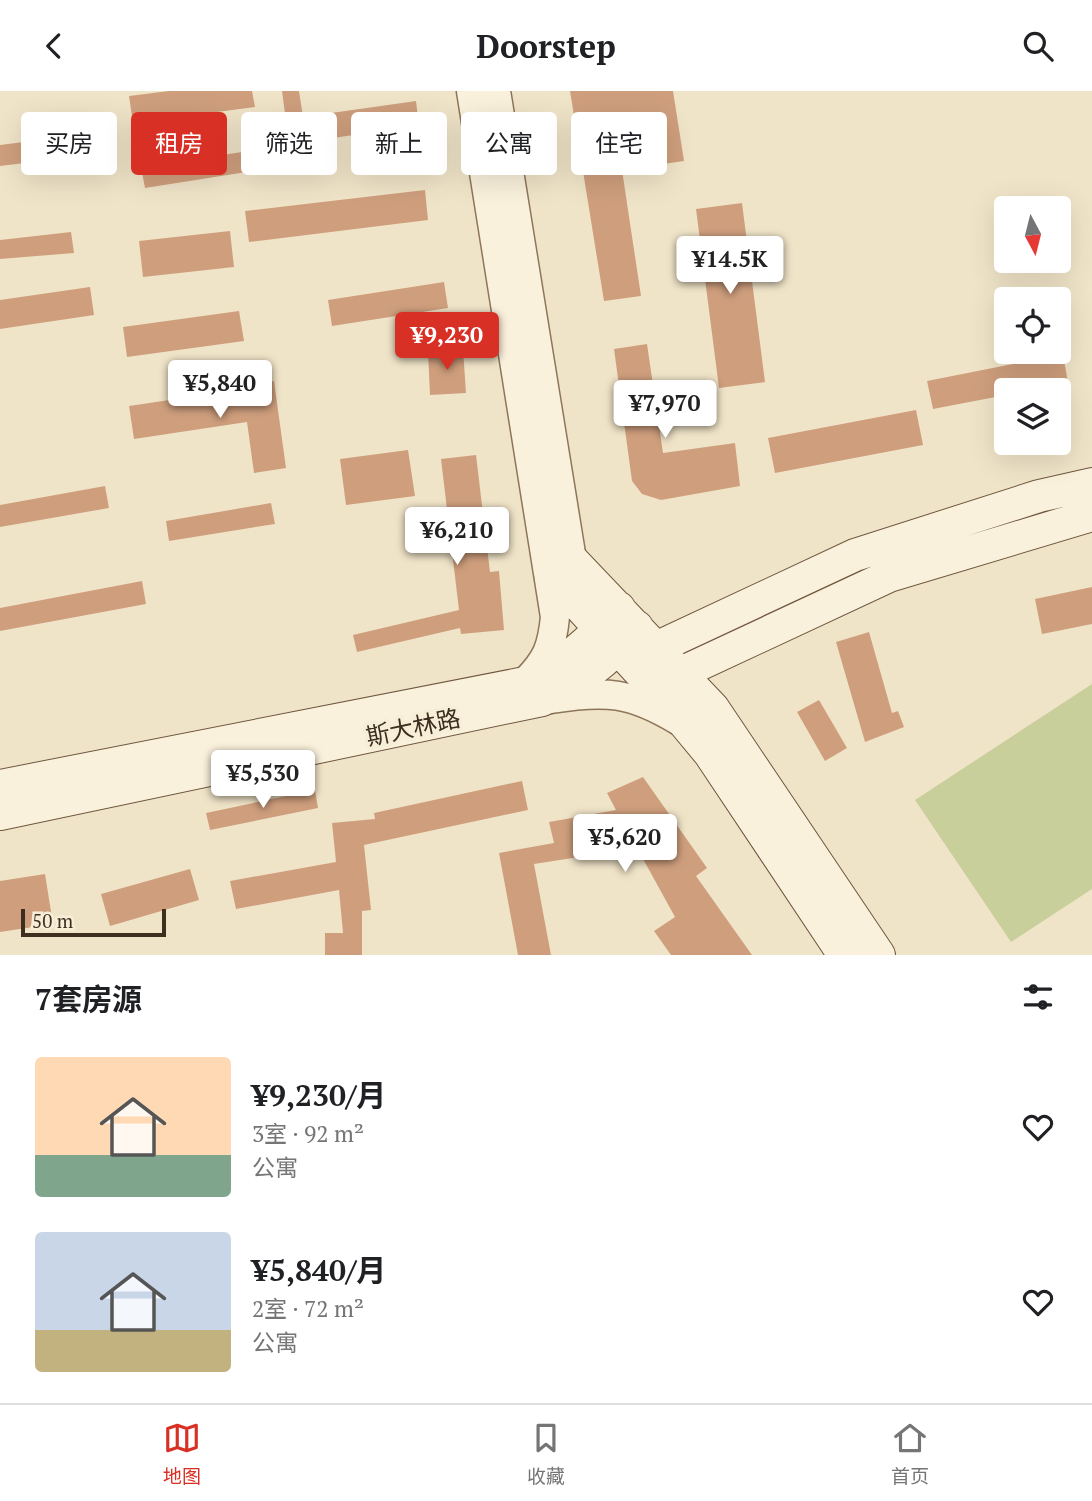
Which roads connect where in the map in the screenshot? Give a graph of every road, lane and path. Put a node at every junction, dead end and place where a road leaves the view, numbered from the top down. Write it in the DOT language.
graph roads {
  1 [pos="471,91"];
  2 [pos="496,91"];
  3 [pos="1092,484"];
  4 [pos="1092,515"];
  5 [pos="561,568"];
  6 [pos="626,632"];
  7 [pos="681,673"];
  8 [pos="533,691"];
  9 [pos="688,726"];
  10 [pos="0,786"];
  11 [pos="0,814"];
  12 [pos="844,955"];
  13 [pos="879,955"];
  1 -- 5 [label="street"];
  2 -- 5 [label="street"];
  3 -- 6 [label="main road, 斯大林路"];
  4 -- 7 [label="main road"];
  5 -- 6 [label="main road"];
  5 -- 8 [label="street"];
  6 -- 7 [label="main road"];
  6 -- 8 [label="main road, 斯大林路"];
  6 -- 9 [label="main road"];
  7 -- 13 [label="main road"];
  8 -- 9 [label="street"];
  8 -- 10 [label="main road, 斯大林路"];
  8 -- 11 [label="main road, 斯大林路"];
  9 -- 12 [label="main road"];
}
